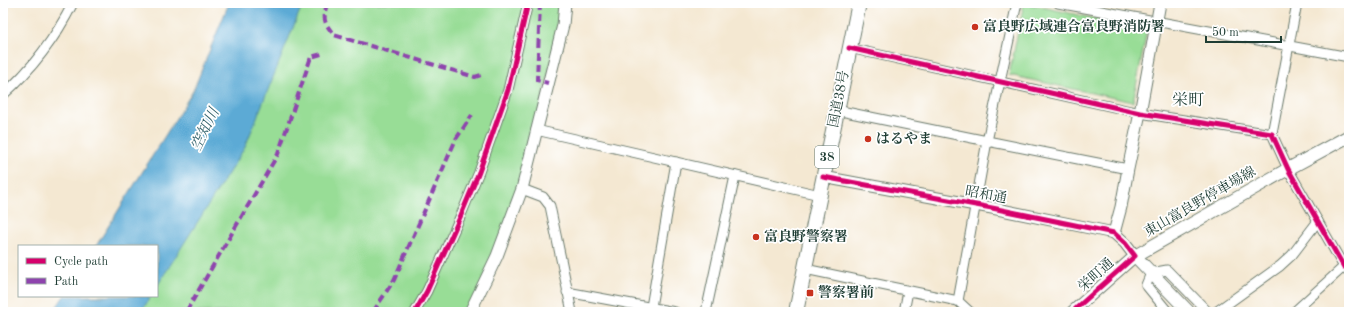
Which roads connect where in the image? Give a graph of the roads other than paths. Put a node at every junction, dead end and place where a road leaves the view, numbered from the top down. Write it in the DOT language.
graph roads {
  1 [pos="73,3"];
  2 [pos="528,3"];
  3 [pos="565,3"];
  4 [pos="859,3"];
  5 [pos="1017,3"];
  6 [pos="1058,3"];
  7 [pos="1160,3"];
  8 [pos="1297,3"];
  9 [pos="1156,21"];
  10 [pos="1288,46"];
  11 [pos="848,48"];
  12 [pos="1349,57"];
  13 [pos="1000,81"];
  14 [pos="3,95"];
  15 [pos="836,110"];
  16 [pos="1140,112"];
  17 [pos="536,130"];
  18 [pos="1272,134"];
  19 [pos="1349,136"];
  20 [pos="987,141"];
  21 [pos="676,162"];
  22 [pos="1128,169"];
  23 [pos="1288,169"];
  24 [pos="735,176"];
  25 [pos="823,177"];
  26 [pos="522,189"];
  27 [pos="820,195"];
  28 [pos="976,206"];
  29 [pos="1318,221"];
  30 [pos="1114,233"];
  31 [pos="1135,256"];
  32 [pos="1346,265"];
  33 [pos="805,269"];
  34 [pos="1151,273"];
  35 [pos="908,290"];
  36 [pos="567,292"];
  37 [pos="958,301"];
  38 [pos="651,307"];
  39 [pos="415,312"];
  40 [pos="470,312"];
  41 [pos="572,312"];
  42 [pos="675,312"];
  43 [pos="706,312"];
  44 [pos="796,312"];
  45 [pos="904,312"];
  46 [pos="970,312"];
  47 [pos="1072,312"];
  48 [pos="1168,312"];
  49 [pos="1189,312"];
  50 [pos="1208,312"];
  51 [pos="1216,312"];
  52 [pos="1294,312"];
  1 -- 14 [label="street"];
  2 -- 39 [label="street"];
  3 -- 17 [label="street"];
  4 -- 11 [label="highway, 国道38号 / 38"];
  5 -- 13 [label="street"];
  6 -- 9 [label="street"];
  7 -- 9 [label="street"];
  8 -- 10 [label="street"];
  9 -- 10 [label="street"];
  9 -- 16 [label="street"];
  10 -- 12 [label="street"];
  10 -- 18 [label="street"];
  11 -- 13 [label="street"];
  11 -- 15 [label="highway, 国道38号 / 38"];
  13 -- 16 [label="street"];
  13 -- 20 [label="street"];
  15 -- 20 [label="street"];
  15 -- 25 [label="highway, 国道38号 / 38"];
  16 -- 18 [label="street"];
  16 -- 22 [label="street"];
  17 -- 21 [label="street"];
  17 -- 26 [label="street"];
  18 -- 23 [label="street"];
  19 -- 23 [label="main road, 東山富良野停車場線"];
  20 -- 22 [label="street"];
  20 -- 28 [label="street"];
  21 -- 24 [label="street"];
  21 -- 38 [label="street"];
  22 -- 30 [label="street"];
  23 -- 29 [label="street"];
  23 -- 31 [label="main road, 東山富良野停車場線"];
  24 -- 27 [label="street"];
  24 -- 43 [label="street"];
  25 -- 27 [label="highway, 国道38号 / 38"];
  25 -- 28 [label="street, 昭和通"];
  26 -- 36 [label="street"];
  26 -- 40 [label="street"];
  27 -- 33 [label="highway, 国道38号 / 38"];
  28 -- 30 [label="street, 昭和通"];
  28 -- 37 [label="street"];
  29 -- 32 [label="street"];
  29 -- 51 [label="street"];
  30 -- 31 [label="street"];
  31 -- 34 [label="main road"];
  31 -- 47 [label="street, 栄町通"];
  32 -- 52 [label="street"];
  33 -- 35 [label="street"];
  33 -- 44 [label="highway, 国道38号 / 38"];
  34 -- 48 [label="street"];
  34 -- 49 [label="main road"];
  34 -- 50 [label="street"];
  35 -- 37 [label="street"];
  35 -- 45 [label="street"];
  36 -- 38 [label="street"];
  36 -- 41 [label="street"];
  37 -- 46 [label="street"];
  38 -- 42 [label="street"];
}
